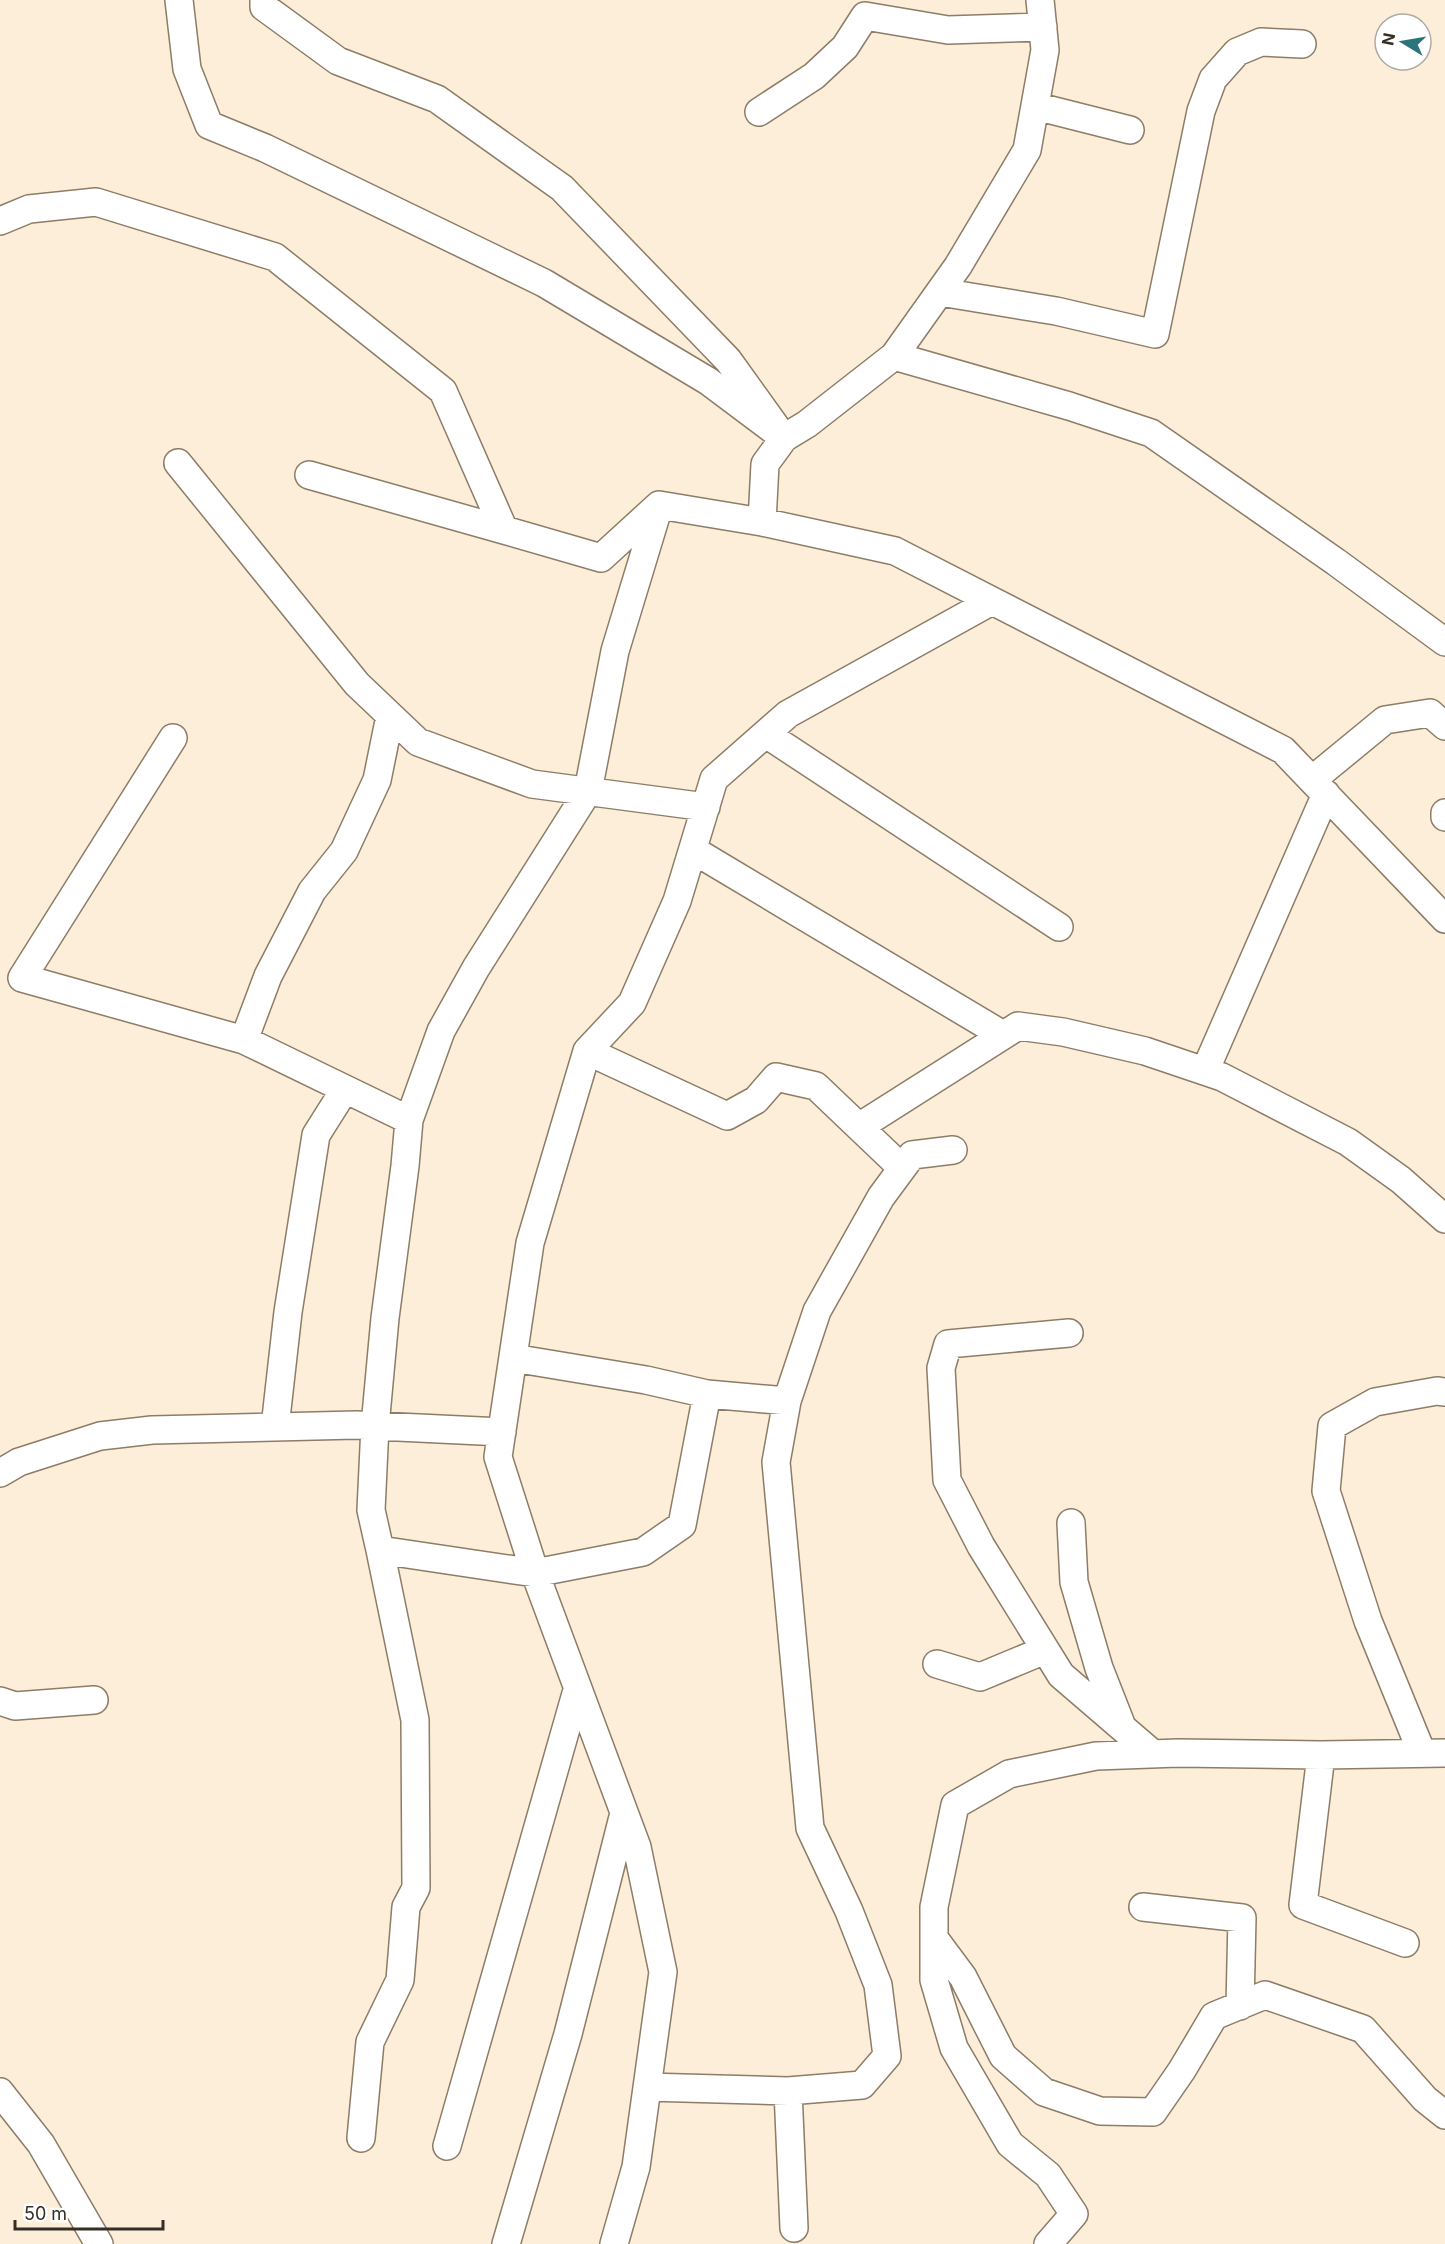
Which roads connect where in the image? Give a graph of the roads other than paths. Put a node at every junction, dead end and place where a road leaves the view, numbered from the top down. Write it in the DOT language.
graph roads {
  1 [pos="179,0"];
  2 [pos="264,0"];
  3 [pos="1040,0"];
  4 [pos="1043,27"];
  5 [pos="1302,44"];
  6 [pos="1035,106"];
  7 [pos="759,112"];
  8 [pos="1130,130"];
  9 [pos="0,221"];
  10 [pos="940,292"];
  11 [pos="894,356"];
  12 [pos="784,438"];
  13 [pos="178,463"];
  14 [pos="309,475"];
  15 [pos="659,505"];
  16 [pos="762,522"];
  17 [pos="504,530"];
  18 [pos="992,601"];
  19 [pos="1445,642"];
  20 [pos="390,716"];
  21 [pos="1445,726"];
  22 [pos="766,734"];
  23 [pos="173,738"];
  24 [pos="1319,787"];
  25 [pos="588,791"];
  26 [pos="706,807"];
  27 [pos="693,850"];
  28 [pos="1445,919"];
  29 [pos="1059,927"];
  30 [pos="1004,1035"];
  31 [pos="244,1040"];
  32 [pos="587,1051"];
  33 [pos="1206,1071"];
  34 [pos="345,1089"];
  35 [pos="409,1120"];
  36 [pos="859,1127"];
  37 [pos="953,1150"];
  38 [pos="902,1168"];
  39 [pos="1445,1219"];
  40 [pos="1069,1333"];
  41 [pos="513,1358"];
  42 [pos="1445,1392"];
  43 [pos="707,1394"];
  44 [pos="787,1401"];
  45 [pos="375,1426"];
  46 [pos="275,1427"];
  47 [pos="502,1432"];
  48 [pos="0,1473"];
  49 [pos="1071,1523"];
  50 [pos="380,1550"];
  51 [pos="535,1573"];
  52 [pos="1045,1650"];
  53 [pos="937,1664"];
  54 [pos="577,1690"];
  55 [pos="94,1700"];
  56 [pos="0,1701"];
  57 [pos="1123,1728"];
  58 [pos="1434,1753"];
  59 [pos="1153,1754"];
  60 [pos="1321,1755"];
  61 [pos="624,1813"];
  62 [pos="1143,1907"];
  63 [pos="934,1938"];
  64 [pos="1405,1943"];
  65 [pos="1240,2006"];
  66 [pos="647,2087"];
  67 [pos="788,2091"];
  68 [pos="0,2092"];
  69 [pos="1445,2115"];
  70 [pos="361,2138"];
  71 [pos="447,2146"];
  72 [pos="794,2228"];
  73 [pos="99,2244"];
  74 [pos="506,2244"];
  75 [pos="614,2244"];
  76 [pos="1048,2244"];
  1 -- 12 [label="street"];
  2 -- 12 [label="street"];
  3 -- 4 [label="street"];
  4 -- 6 [label="street"];
  4 -- 7 [label="street"];
  5 -- 10 [label="street"];
  6 -- 8 [label="street"];
  6 -- 10 [label="street"];
  9 -- 17 [label="street"];
  10 -- 11 [label="street"];
  11 -- 12 [label="street"];
  11 -- 19 [label="street"];
  12 -- 16 [label="street"];
  13 -- 20 [label="street"];
  14 -- 17 [label="street"];
  15 -- 16 [label="street"];
  15 -- 17 [label="street"];
  15 -- 25 [label="street"];
  16 -- 18 [label="street"];
  18 -- 22 [label="street"];
  18 -- 24 [label="street"];
  20 -- 25 [label="street"];
  20 -- 31 [label="street"];
  21 -- 24 [label="street"];
  22 -- 26 [label="street"];
  22 -- 29 [label="street"];
  23 -- 31 [label="street"];
  24 -- 28 [label="street"];
  24 -- 33 [label="street"];
  25 -- 26 [label="street"];
  25 -- 35 [label="street"];
  26 -- 27 [label="street"];
  27 -- 30 [label="street"];
  27 -- 32 [label="street"];
  30 -- 33 [label="street"];
  30 -- 36 [label="street"];
  31 -- 34 [label="street"];
  32 -- 36 [label="street"];
  32 -- 41 [label="street"];
  33 -- 39 [label="street"];
  34 -- 35 [label="street"];
  34 -- 46 [label="street"];
  35 -- 45 [label="street"];
  36 -- 38 [label="street"];
  37 -- 38 [label="street"];
  38 -- 44 [label="street"];
  40 -- 52 [label="street"];
  41 -- 43 [label="street"];
  41 -- 47 [label="street"];
  42 -- 58 [label="street"];
  43 -- 44 [label="street"];
  43 -- 51 [label="street"];
  44 -- 67 [label="street"];
  45 -- 46 [label="street"];
  45 -- 47 [label="street"];
  45 -- 50 [label="street"];
  46 -- 48 [label="street"];
  47 -- 51 [label="street"];
  49 -- 57 [label="street"];
  50 -- 51 [label="street"];
  50 -- 70 [label="street"];
  51 -- 54 [label="street"];
  52 -- 53 [label="street"];
  52 -- 57 [label="street"];
  54 -- 61 [label="street"];
  54 -- 71 [label="street"];
  55 -- 56 [label="street"];
  57 -- 59 [label="street"];
  58 -- 60 [label="street"];
  59 -- 60 [label="street"];
  59 -- 63 [label="street"];
  60 -- 64 [label="street"];
  61 -- 66 [label="street"];
  61 -- 74 [label="street"];
  62 -- 65 [label="street"];
  63 -- 65 [label="street"];
  63 -- 76 [label="street"];
  65 -- 69 [label="street"];
  66 -- 67 [label="street"];
  66 -- 75 [label="street"];
  67 -- 72 [label="street"];
  68 -- 73 [label="street"];
}
